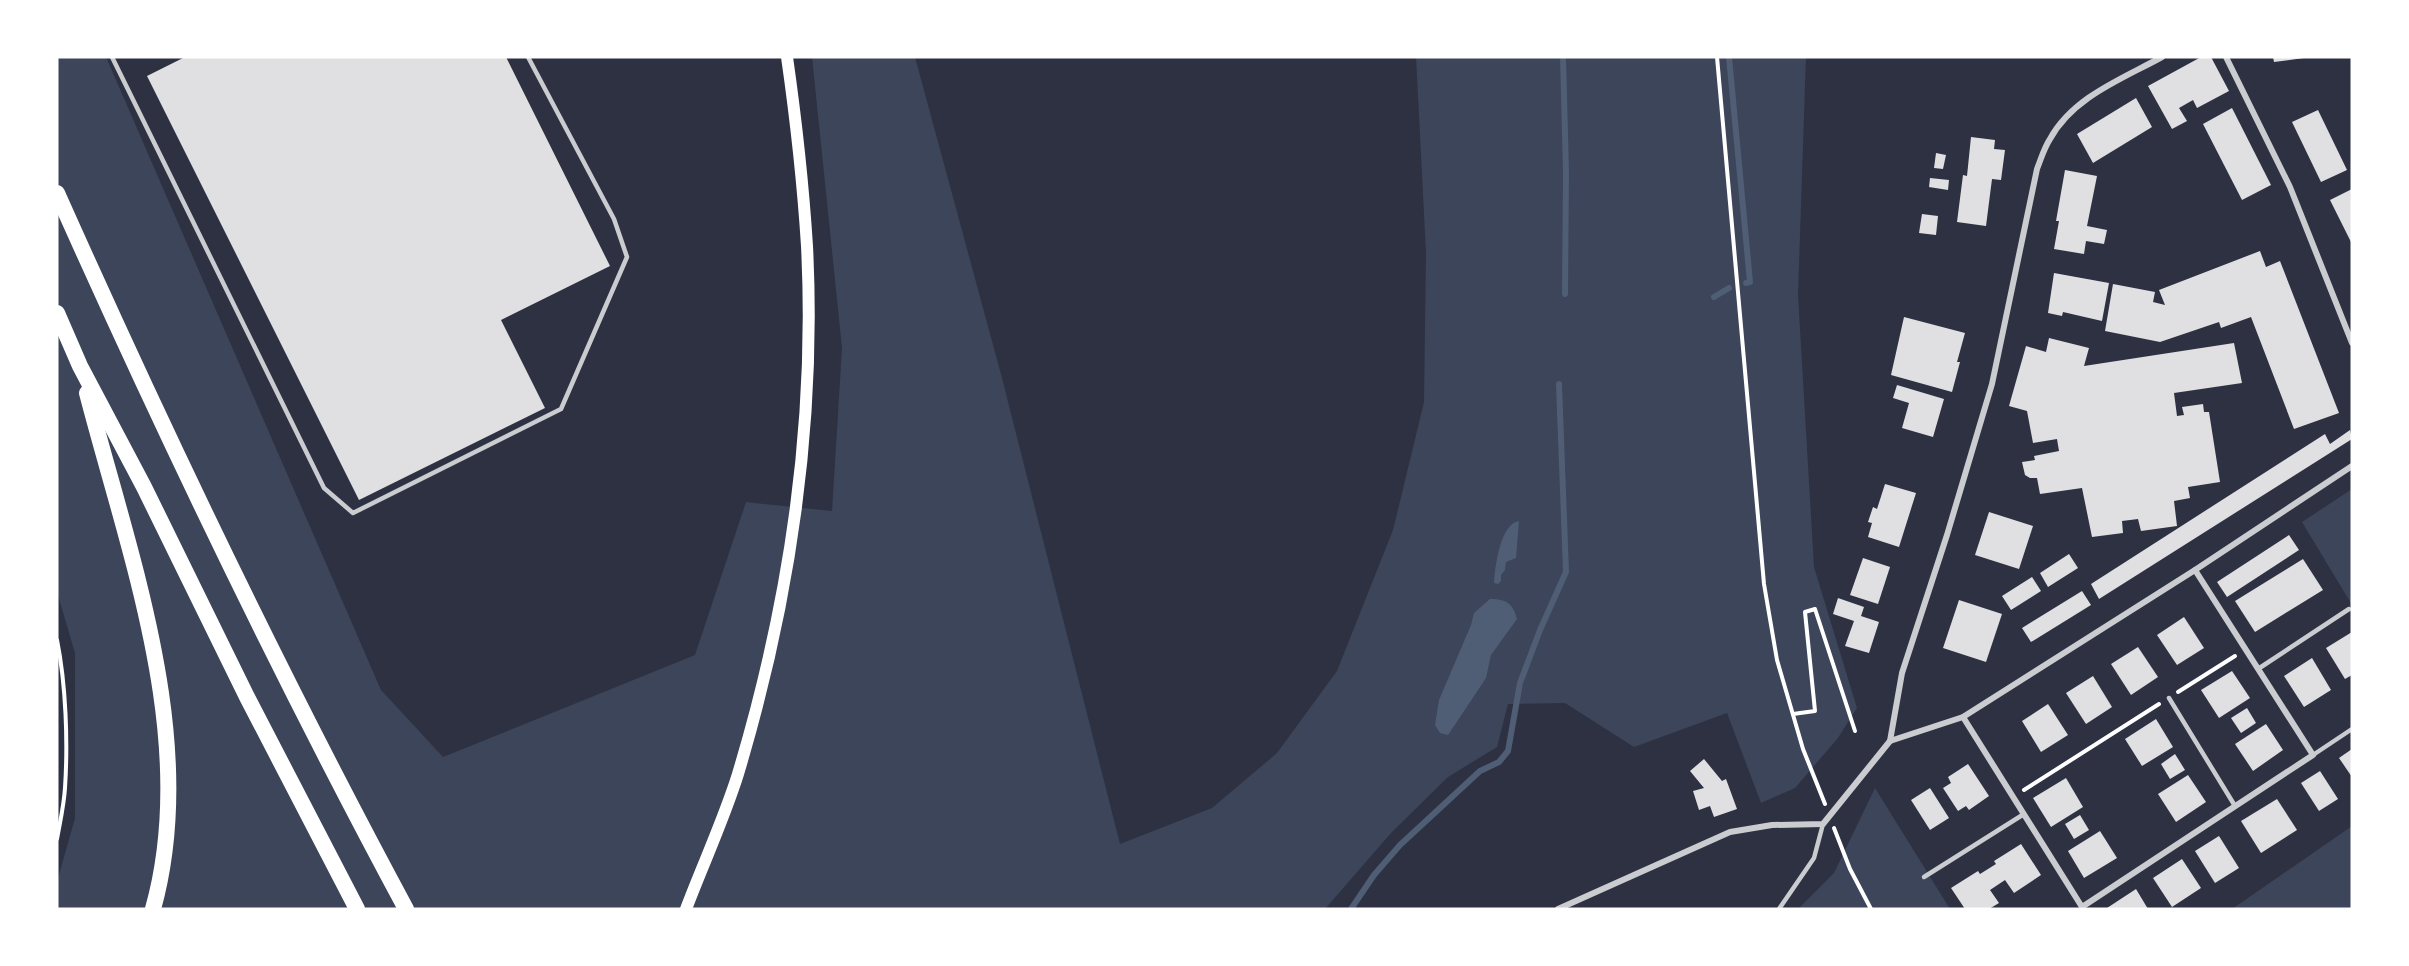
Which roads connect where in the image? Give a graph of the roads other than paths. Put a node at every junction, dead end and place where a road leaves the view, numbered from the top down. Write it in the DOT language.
graph roads {
  1 [pos="112,57"];
  2 [pos="528,57"];
  3 [pos="787,57"];
  4 [pos="2162,57"];
  5 [pos="2226,57"];
  6 [pos="57,193"];
  7 [pos="57,313"];
  8 [pos="2352,344"];
  9 [pos="80,366"];
  10 [pos="2352,466"];
  11 [pos="2195,570"];
  12 [pos="2349,609"];
  13 [pos="2258,669"];
  14 [pos="2169,698"];
  15 [pos="1963,717"];
  16 [pos="2352,729"];
  17 [pos="1890,741"];
  18 [pos="2313,755"];
  19 [pos="2235,806"];
  20 [pos="2024,814"];
  21 [pos="1823,824"];
  22 [pos="1924,876"];
  23 [pos="2080,908"];
  24 [pos="153,909"];
  25 [pos="357,909"];
  26 [pos="406,909"];
  27 [pos="686,909"];
  28 [pos="1558,909"];
  29 [pos="1779,909"];
  1 -- 2 [label="lane"];
  3 -- 27 [label="main road"];
  4 -- 17 [label="street"];
  5 -- 8 [label="street"];
  6 -- 26 [label="highway"];
  7 -- 9 [label="highway"];
  9 -- 24 [label="highway"];
  9 -- 25 [label="highway"];
  10 -- 11 [label="street"];
  11 -- 13 [label="street"];
  11 -- 15 [label="street"];
  12 -- 13 [label="lane"];
  13 -- 18 [label="street"];
  14 -- 19 [label="lane"];
  15 -- 17 [label="street"];
  15 -- 20 [label="street"];
  16 -- 18 [label="lane"];
  17 -- 21 [label="street"];
  18 -- 19 [label="street"];
  19 -- 23 [label="street"];
  20 -- 22 [label="lane"];
  20 -- 23 [label="street"];
  21 -- 28 [label="street"];
  21 -- 29 [label="lane"];
}
